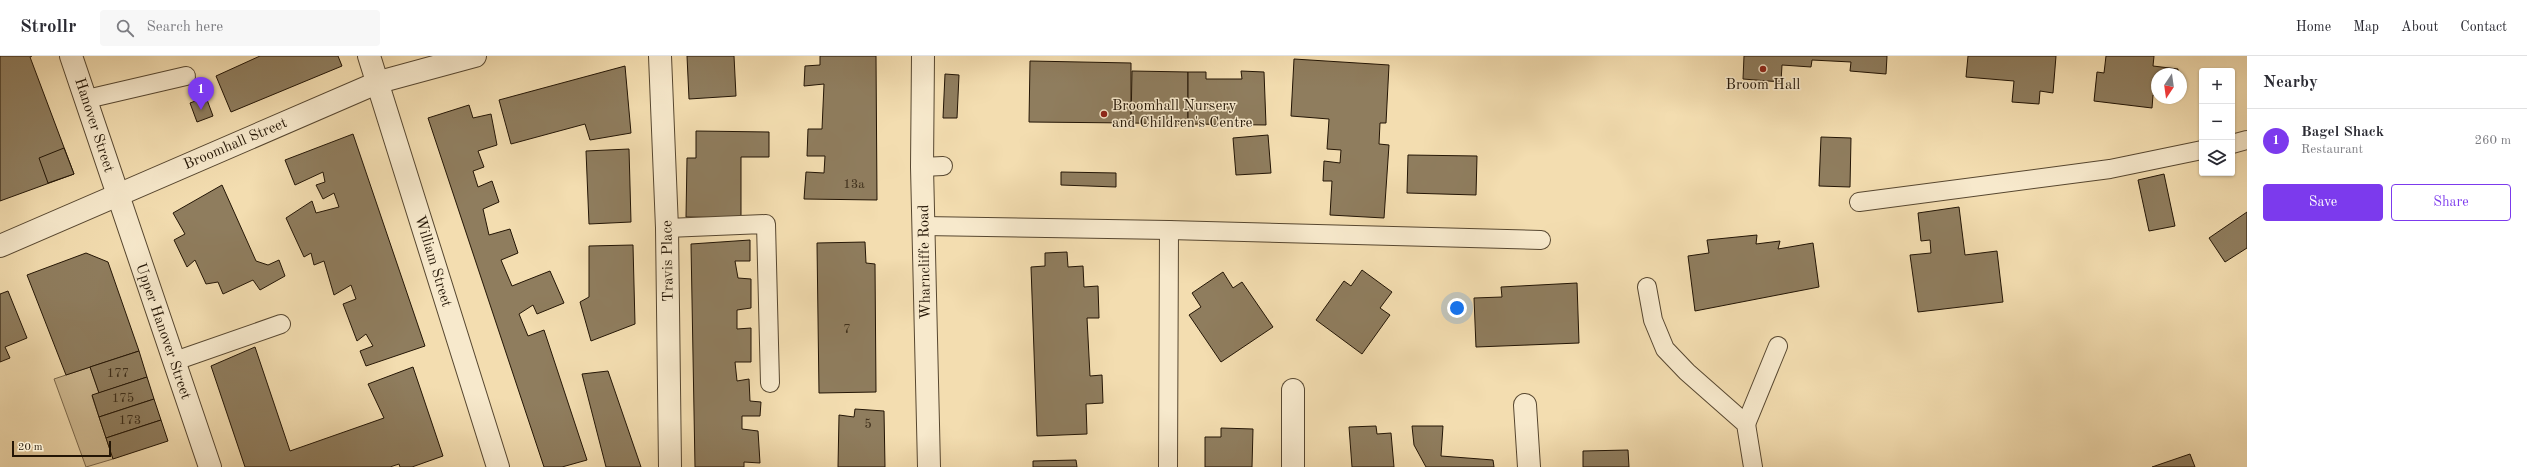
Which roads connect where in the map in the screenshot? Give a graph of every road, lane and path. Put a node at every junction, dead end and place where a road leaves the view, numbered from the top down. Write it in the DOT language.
graph roads {
  1 [pos="72,56"];
  2 [pos="369,56"];
  3 [pos="475,56"];
  4 [pos="660,56"];
  5 [pos="923,56"];
  6 [pos="186,76"];
  7 [pos="379,82"];
  8 [pos="87,99"];
  9 [pos="2247,140"];
  10 [pos="2235,143"];
  11 [pos="2199,151"];
  12 [pos="118,195"];
  13 [pos="1860,202"];
  14 [pos="923,226"];
  15 [pos="667,228"];
  16 [pos="1169,230"];
  17 [pos="1541,240"];
  18 [pos="0,246"];
  19 [pos="1647,287"];
  20 [pos="281,324"];
  21 [pos="1778,346"];
  22 [pos="175,361"];
  23 [pos="770,382"];
  24 [pos="1293,390"];
  25 [pos="1525,405"];
  26 [pos="1746,424"];
  27 [pos="210,467"];
  28 [pos="498,467"];
  29 [pos="670,467"];
  30 [pos="929,467"];
  31 [pos="1168,467"];
  32 [pos="1293,467"];
  33 [pos="1529,467"];
  34 [pos="1753,467"];
  1 -- 8 [label="street, Hanover Street"];
  2 -- 7 [label="street, William Street"];
  3 -- 7 [label="street, Broomhall Street"];
  4 -- 15 [label="street, Travis Place"];
  5 -- 14 [label="street, Wharncliffe Road"];
  6 -- 8 [label="lane"];
  7 -- 12 [label="street, Broomhall Street"];
  7 -- 28 [label="street, William Street"];
  8 -- 12 [label="street, Hanover Street"];
  9 -- 10 [label="lane"];
  11 -- 13 [label="lane"];
  12 -- 18 [label="street, Broomhall Street"];
  12 -- 22 [label="street, Upper Hanover Street"];
  14 -- 16 [label="lane"];
  14 -- 30 [label="street, Wharncliffe Road"];
  15 -- 23 [label="lane"];
  15 -- 29 [label="street, Travis Place"];
  16 -- 17 [label="lane"];
  16 -- 31 [label="lane"];
  19 -- 26 [label="lane"];
  20 -- 22 [label="lane"];
  21 -- 26 [label="lane"];
  22 -- 27 [label="street, Upper Hanover Street"];
  24 -- 32 [label="street"];
  25 -- 33 [label="street"];
  26 -- 34 [label="lane"];
}
